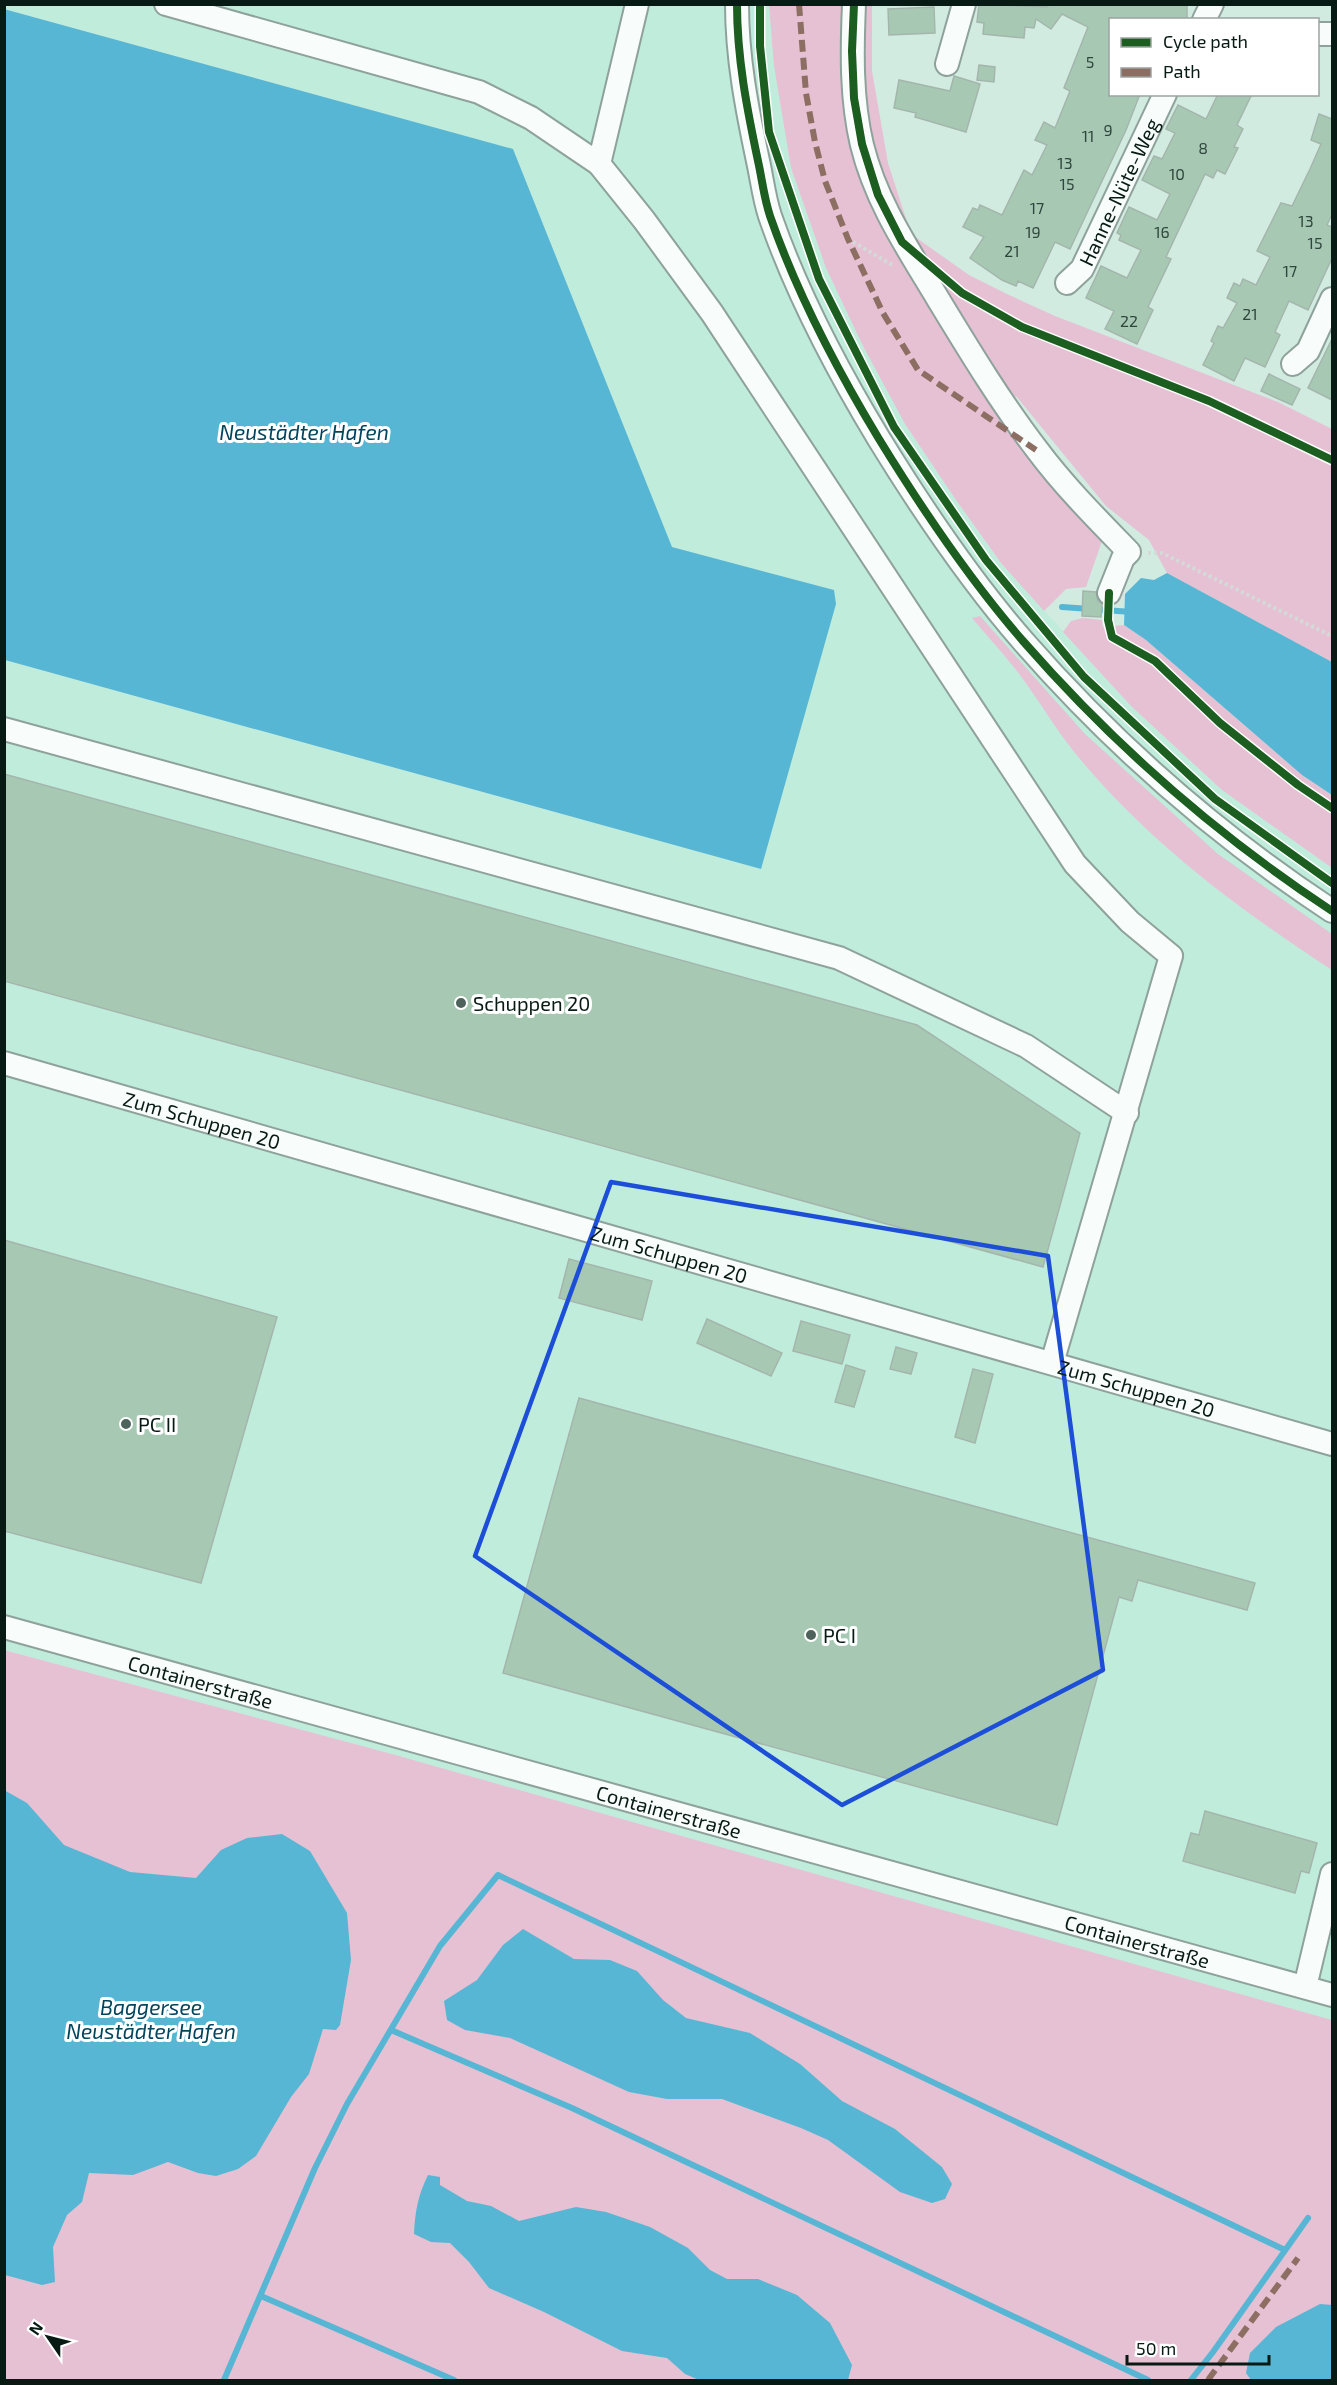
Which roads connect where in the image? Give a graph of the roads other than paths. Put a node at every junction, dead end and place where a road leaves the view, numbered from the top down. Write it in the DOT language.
graph roads {
  1 [pos="166,4"];
  2 [pos="637,4"];
  3 [pos="737,4"];
  4 [pos="854,4"];
  5 [pos="964,4"];
  6 [pos="1212,4"];
  7 [pos="1205,18"];
  8 [pos="947,64"];
  9 [pos="1164,96"];
  10 [pos="598,164"];
  11 [pos="1067,283"];
  12 [pos="1332,299"];
  13 [pos="1293,364"];
  14 [pos="1109,593"];
  15 [pos="4,729"];
  16 [pos="1332,911"];
  17 [pos="4,1063"];
  18 [pos="1127,1113"];
  19 [pos="1052,1363"];
  20 [pos="1332,1444"];
  21 [pos="4,1627"];
  22 [pos="1332,1874"];
  23 [pos="1305,1988"];
  24 [pos="1332,1995"];
  1 -- 10 [label="street"];
  2 -- 10 [label="street"];
  3 -- 16 [label="street"];
  4 -- 14 [label="street"];
  5 -- 8 [label="street"];
  6 -- 7 [label="street"];
  9 -- 11 [label="street, Hanne-Nüte-Weg"];
  10 -- 18 [label="street"];
  12 -- 13 [label="street"];
  15 -- 18 [label="street"];
  17 -- 19 [label="street, Zum Schuppen 20"];
  18 -- 19 [label="street"];
  19 -- 20 [label="street, Zum Schuppen 20"];
  21 -- 23 [label="street, Containerstraße"];
  22 -- 23 [label="street"];
  23 -- 24 [label="street, Containerstraße"];
}
